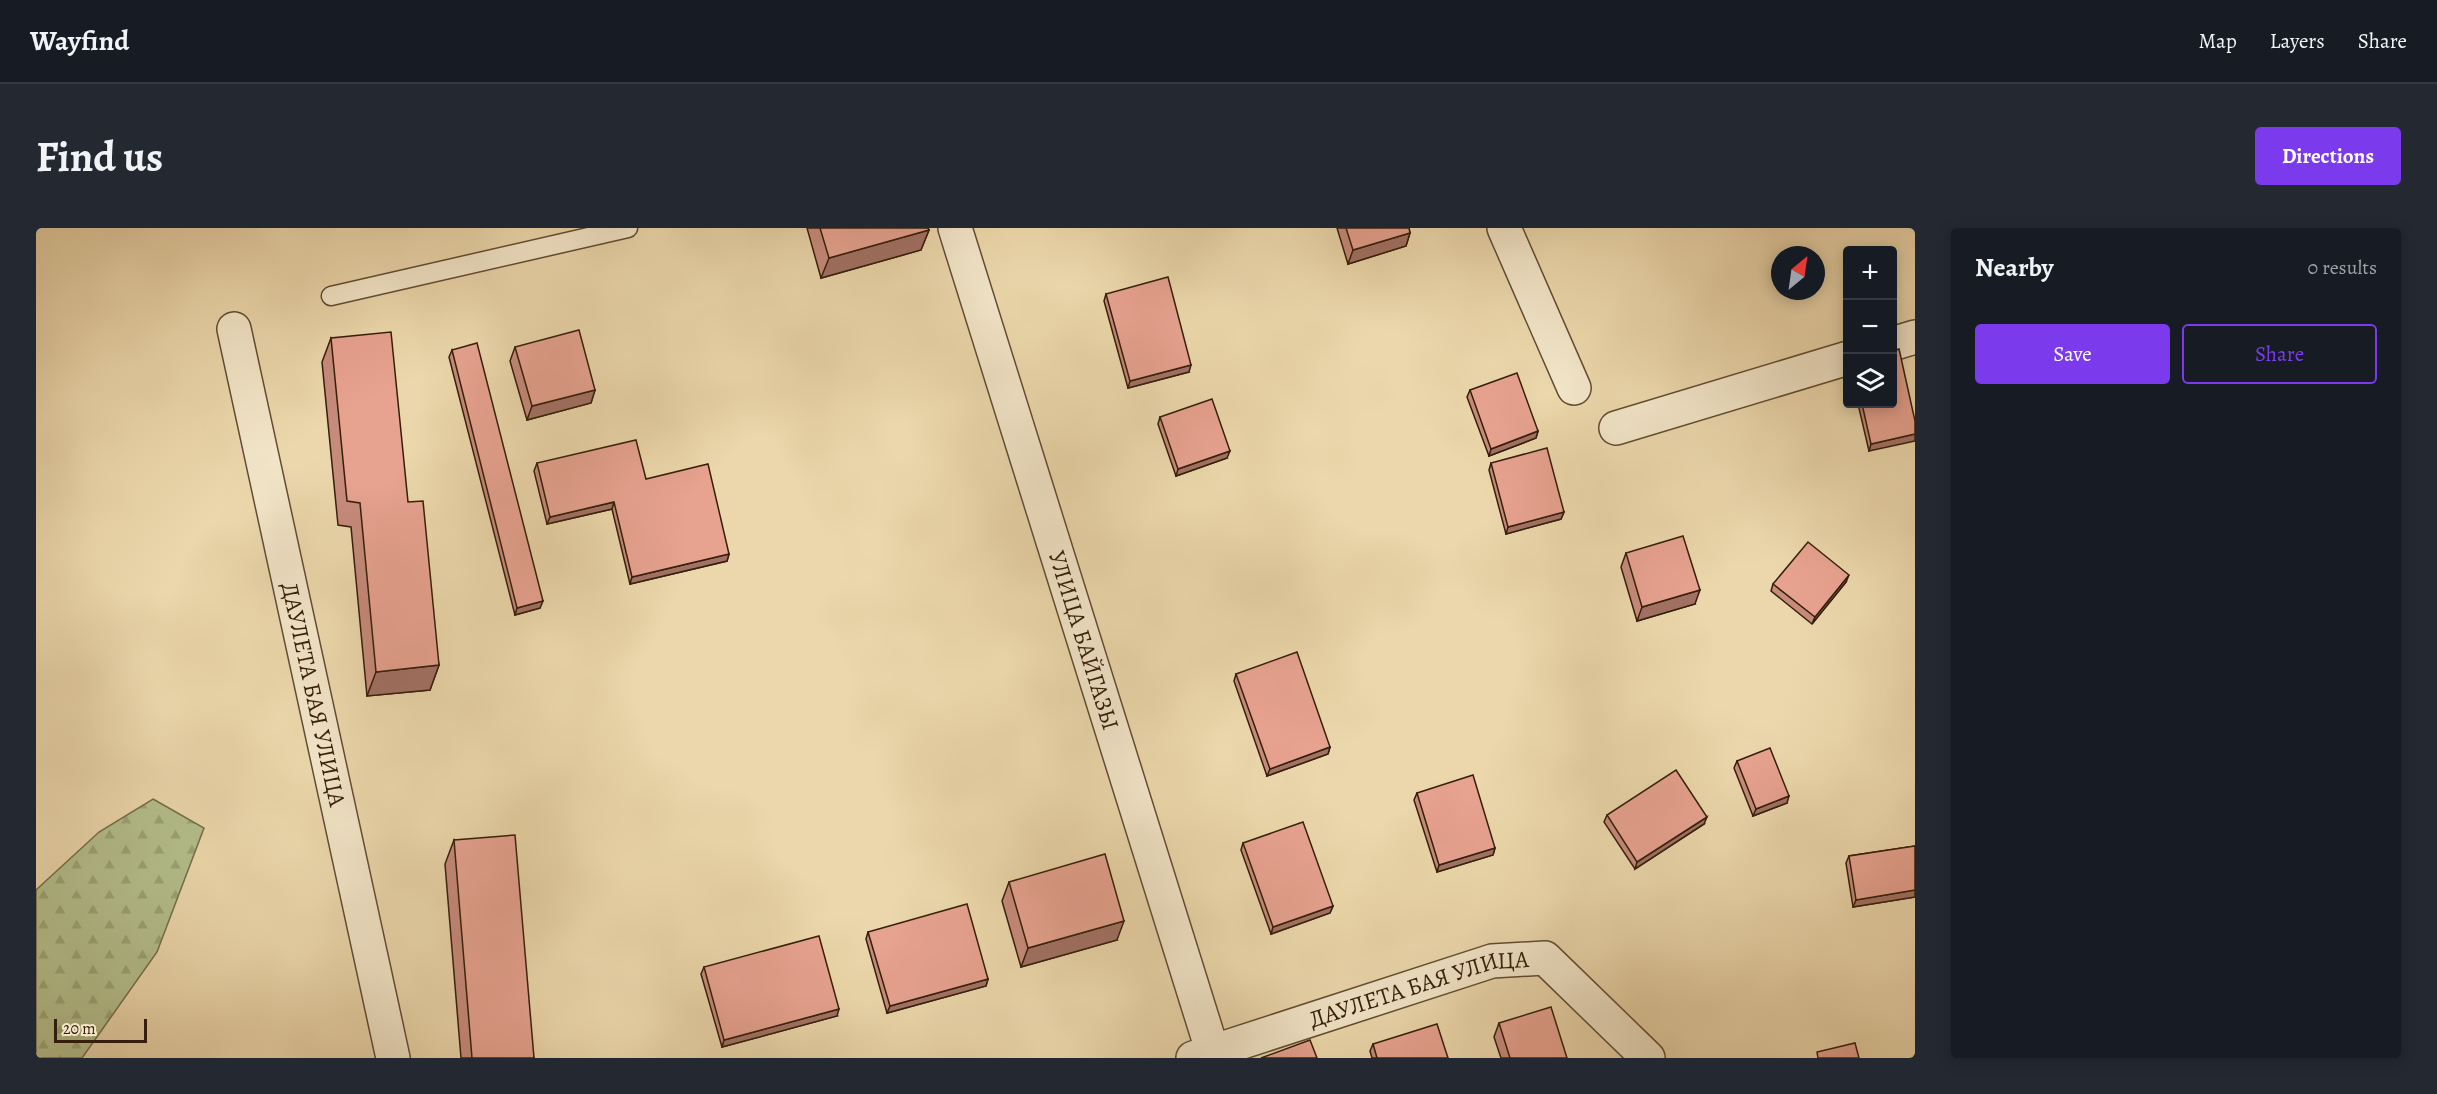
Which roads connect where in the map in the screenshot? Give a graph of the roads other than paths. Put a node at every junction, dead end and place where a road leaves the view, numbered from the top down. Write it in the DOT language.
graph roads {
  1 [pos="628,228"];
  2 [pos="955,228"];
  3 [pos="1504,228"];
  4 [pos="331,296"];
  5 [pos="234,329"];
  6 [pos="1915,337"];
  7 [pos="1897,343"];
  8 [pos="1843,360"];
  9 [pos="1574,388"];
  10 [pos="1616,428"];
  11 [pos="1203,1055"];
  12 [pos="393,1058"];
  13 [pos="1647,1058"];
  1 -- 4 [label="lane"];
  2 -- 11 [label="street, УЛИЦА БАЙГАЗЫ"];
  3 -- 9 [label="street"];
  5 -- 12 [label="street, ДАУЛЕТА БАЯ УЛИЦА"];
  6 -- 7 [label="street"];
  8 -- 10 [label="street"];
  11 -- 13 [label="street, ДАУЛЕТА БАЯ УЛИЦА"];
}
